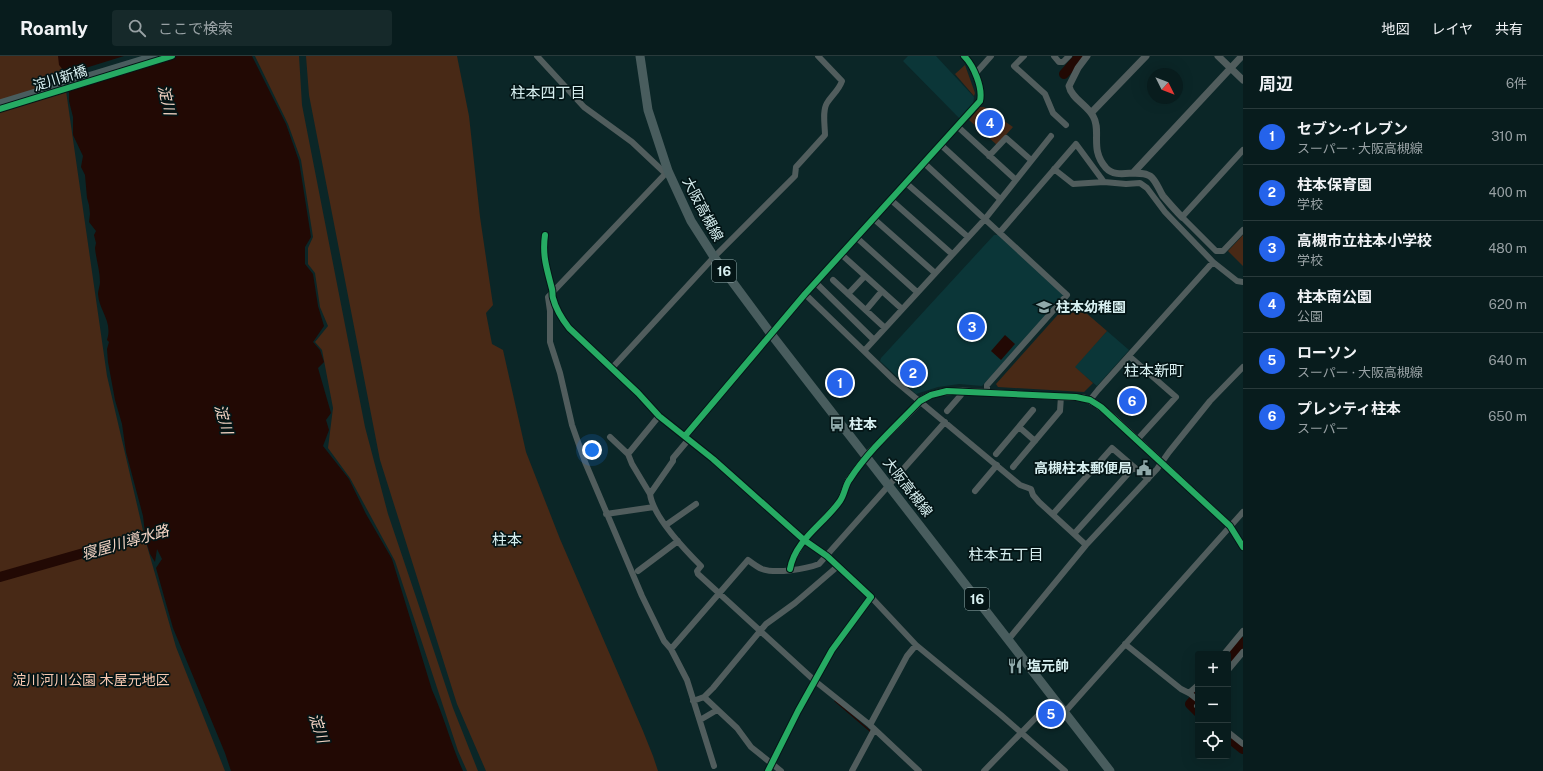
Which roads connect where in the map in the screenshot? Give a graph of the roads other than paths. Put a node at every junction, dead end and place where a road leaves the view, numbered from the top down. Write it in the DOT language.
graph roads {
  1 [pos="136,56"];
  2 [pos="157,56"];
  3 [pos="537,56"];
  4 [pos="640,56"];
  5 [pos="818,56"];
  6 [pos="964,56"];
  7 [pos="991,56"];
  8 [pos="1024,56"];
  9 [pos="1054,56"];
  10 [pos="1069,56"];
  11 [pos="1087,56"];
  12 [pos="1146,56"];
  13 [pos="1218,56"];
  14 [pos="1242,56"];
  15 [pos="1231,68"];
  16 [pos="975,74"];
  17 [pos="1243,80"];
  18 [pos="0,98"];
  19 [pos="0,104"];
  20 [pos="1091,113"];
  21 [pos="1066,125"];
  22 [pos="958,126"];
  23 [pos="1051,136"];
  24 [pos="941,145"];
  25 [pos="1243,150"];
  26 [pos="989,156"];
  27 [pos="1031,160"];
  28 [pos="924,163"];
  29 [pos="1054,169"];
  30 [pos="667,173"];
  31 [pos="1133,173"];
  32 [pos="1016,180"];
  33 [pos="1104,182"];
  34 [pos="906,183"];
  35 [pos="1000,199"];
  36 [pos="891,200"];
  37 [pos="1182,217"];
  38 [pos="874,219"];
  39 [pos="985,219"];
  40 [pos="1243,230"];
  41 [pos="1000,232"];
  42 [pos="545,235"];
  43 [pos="968,237"];
  44 [pos="857,238"];
  45 [pos="952,254"];
  46 [pos="842,255"];
  47 [pos="714,257"];
  48 [pos="1213,262"];
  49 [pos="935,273"];
  50 [pos="865,276"];
  51 [pos="833,280"];
  52 [pos="1243,282"];
  53 [pos="816,283"];
  54 [pos="553,291"];
  55 [pos="882,291"];
  56 [pos="917,292"];
  57 [pos="806,294"];
  58 [pos="848,294"];
  59 [pos="902,309"];
  60 [pos="866,310"];
  61 [pos="885,328"];
  62 [pos="771,334"];
  63 [pos="874,340"];
  64 [pos="864,351"];
  65 [pos="1129,356"];
  66 [pos="1243,367"];
  67 [pos="612,368"];
  68 [pos="963,391"];
  69 [pos="987,392"];
  70 [pos="1061,396"];
  71 [pos="1090,400"];
  72 [pos="920,401"];
  73 [pos="1033,410"];
  74 [pos="947,411"];
  75 [pos="660,416"];
  76 [pos="945,422"];
  77 [pos="1019,427"];
  78 [pos="610,437"];
  79 [pos="687,437"];
  80 [pos="1137,440"];
  81 [pos="1035,441"];
  82 [pos="628,454"];
  83 [pos="996,454"];
  84 [pos="866,456"];
  85 [pos="1161,463"];
  86 [pos="997,465"];
  87 [pos="1013,467"];
  88 [pos="1134,467"];
  89 [pos="1148,479"];
  90 [pos="890,485"];
  91 [pos="975,491"];
  92 [pos="650,494"];
  93 [pos="696,504"];
  94 [pos="654,507"];
  95 [pos="1243,512"];
  96 [pos="606,514"];
  97 [pos="1053,514"];
  98 [pos="666,525"];
  99 [pos="1230,526"];
  100 [pos="1074,534"];
  101 [pos="804,540"];
  102 [pos="678,541"];
  103 [pos="1086,545"];
  104 [pos="1243,547"];
  105 [pos="827,556"];
  106 [pos="838,566"];
  107 [pos="790,569"];
  108 [pos="638,571"];
  109 [pos="719,593"];
  110 [pos="871,597"];
  111 [pos="759,630"];
  112 [pos="1243,631"];
  113 [pos="1008,640"];
  114 [pos="1125,644"];
  115 [pos="916,645"];
  116 [pos="671,649"];
  117 [pos="1226,651"];
  118 [pos="1243,652"];
  119 [pos="1231,666"];
  120 [pos="815,681"];
  121 [pos="1196,687"];
  122 [pos="1189,693"];
  123 [pos="704,697"];
  124 [pos="1195,698"];
  125 [pos="1054,699"];
  126 [pos="693,701"];
  127 [pos="717,710"];
  128 [pos="1064,713"];
  129 [pos="700,720"];
  130 [pos="872,727"];
  131 [pos="1022,733"];
  132 [pos="1231,734"];
  133 [pos="1243,744"];
  134 [pos="772,764"];
  135 [pos="714,766"];
  136 [pos="768,771"];
  137 [pos="781,771"];
  138 [pos="852,771"];
  139 [pos="919,771"];
  140 [pos="984,771"];
  141 [pos="1065,771"];
  142 [pos="1110,771"];
  1 -- 18 [label="main road"];
  2 -- 19 [label="main road"];
  3 -- 30 [label="street"];
  4 -- 30 [label="main road, 大阪高槻線 / 16"];
  5 -- 47 [label="street"];
  6 -- 16 [label="street"];
  7 -- 16 [label="street"];
  8 -- 21 [label="street"];
  9 -- 10 [label="street"];
  11 -- 20 [label="street"];
  12 -- 20 [label="street"];
  13 -- 15 [label="street"];
  14 -- 15 [label="street"];
  15 -- 17 [label="street"];
  15 -- 31 [label="street"];
  16 -- 22 [label="street"];
  20 -- 31 [label="street"];
  22 -- 24 [label="street"];
  22 -- 26 [label="street"];
  23 -- 27 [label="street"];
  24 -- 28 [label="street"];
  24 -- 35 [label="street"];
  25 -- 37 [label="street"];
  26 -- 27 [label="street"];
  26 -- 32 [label="street"];
  27 -- 32 [label="street"];
  28 -- 34 [label="street"];
  28 -- 39 [label="street"];
  29 -- 33 [label="street"];
  29 -- 33 [label="street"];
  29 -- 41 [label="street"];
  30 -- 47 [label="main road, 大阪高槻線 / 16"];
  30 -- 54 [label="street"];
  31 -- 37 [label="street"];
  32 -- 35 [label="street"];
  33 -- 48 [label="street"];
  34 -- 36 [label="street"];
  34 -- 43 [label="street"];
  35 -- 39 [label="street"];
  36 -- 38 [label="street"];
  36 -- 45 [label="street"];
  37 -- 40 [label="street"];
  38 -- 44 [label="street"];
  38 -- 49 [label="street"];
  39 -- 41 [label="street"];
  39 -- 43 [label="street"];
  41 -- 69 [label="street"];
  42 -- 54 [label="street"];
  43 -- 45 [label="street"];
  44 -- 46 [label="street"];
  44 -- 56 [label="street"];
  45 -- 49 [label="street"];
  46 -- 50 [label="street"];
  46 -- 53 [label="street"];
  47 -- 62 [label="main road, 大阪高槻線 / 16"];
  47 -- 67 [label="street"];
  48 -- 52 [label="street"];
  48 -- 65 [label="street"];
  49 -- 56 [label="street"];
  50 -- 55 [label="street"];
  50 -- 58 [label="street"];
  51 -- 58 [label="street"];
  53 -- 57 [label="street"];
  53 -- 63 [label="street"];
  54 -- 67 [label="street"];
  54 -- 96 [label="street"];
  55 -- 59 [label="street"];
  55 -- 60 [label="street"];
  56 -- 59 [label="street"];
  57 -- 62 [label="street"];
  57 -- 64 [label="street"];
  58 -- 60 [label="street"];
  59 -- 61 [label="street"];
  60 -- 61 [label="street"];
  61 -- 63 [label="street"];
  62 -- 79 [label="street"];
  62 -- 84 [label="main road, 大阪高槻線 / 16"];
  63 -- 64 [label="street"];
  64 -- 72 [label="street"];
  65 -- 71 [label="street"];
  65 -- 80 [label="street"];
  66 -- 85 [label="street"];
  67 -- 75 [label="street"];
  68 -- 69 [label="street"];
  68 -- 72 [label="street"];
  68 -- 74 [label="street"];
  69 -- 70 [label="street"];
  70 -- 71 [label="street"];
  70 -- 81 [label="street"];
  71 -- 80 [label="street"];
  72 -- 76 [label="street"];
  72 -- 84 [label="street"];
  73 -- 77 [label="street"];
  75 -- 79 [label="street"];
  75 -- 82 [label="street"];
  76 -- 86 [label="street"];
  76 -- 90 [label="street"];
  77 -- 81 [label="street"];
  77 -- 83 [label="street"];
  78 -- 82 [label="street"];
  79 -- 92 [label="street"];
  79 -- 101 [label="street"];
  80 -- 85 [label="street"];
  81 -- 87 [label="street"];
  82 -- 92 [label="street"];
  84 -- 90 [label="main road, 大阪高槻線 / 16"];
  84 -- 101 [label="street"];
  85 -- 89 [label="street"];
  85 -- 99 [label="street"];
  86 -- 91 [label="street"];
  86 -- 97 [label="street"];
  88 -- 89 [label="street"];
  88 -- 97 [label="street"];
  88 -- 100 [label="street"];
  89 -- 103 [label="street"];
  90 -- 105 [label="street"];
  90 -- 113 [label="main road, 大阪高槻線 / 16"];
  92 -- 94 [label="street"];
  93 -- 98 [label="street"];
  94 -- 96 [label="street"];
  94 -- 98 [label="street"];
  95 -- 99 [label="street"];
  96 -- 116 [label="street"];
  97 -- 100 [label="street"];
  98 -- 102 [label="street"];
  99 -- 104 [label="street"];
  99 -- 114 [label="street"];
  100 -- 103 [label="street"];
  101 -- 105 [label="street"];
  101 -- 107 [label="street"];
  102 -- 108 [label="street"];
  102 -- 109 [label="street"];
  103 -- 113 [label="street"];
  105 -- 106 [label="street"];
  105 -- 107 [label="street"];
  106 -- 110 [label="street"];
  106 -- 111 [label="street"];
  107 -- 109 [label="street"];
  109 -- 111 [label="street"];
  109 -- 116 [label="street"];
  110 -- 115 [label="street"];
  110 -- 120 [label="street"];
  111 -- 120 [label="street"];
  111 -- 123 [label="street"];
  112 -- 117 [label="street"];
  113 -- 125 [label="main road, 大阪高槻線 / 16"];
  114 -- 122 [label="street"];
  114 -- 128 [label="street"];
  115 -- 130 [label="street"];
  115 -- 131 [label="street"];
  116 -- 126 [label="street"];
  118 -- 119 [label="street"];
  120 -- 130 [label="street"];
  120 -- 134 [label="street"];
  121 -- 122 [label="street"];
  122 -- 124 [label="street"];
  123 -- 126 [label="street"];
  123 -- 127 [label="street"];
  125 -- 128 [label="main road, 大阪高槻線 / 16"];
  125 -- 131 [label="street"];
  126 -- 129 [label="street"];
  127 -- 129 [label="street"];
  127 -- 134 [label="street"];
  128 -- 142 [label="main road, 大阪高槻線 / 16"];
  129 -- 135 [label="street"];
  130 -- 138 [label="street"];
  130 -- 139 [label="street"];
  131 -- 140 [label="street"];
  131 -- 141 [label="street"];
  132 -- 133 [label="street"];
  134 -- 136 [label="street"];
  134 -- 137 [label="street"];
}
